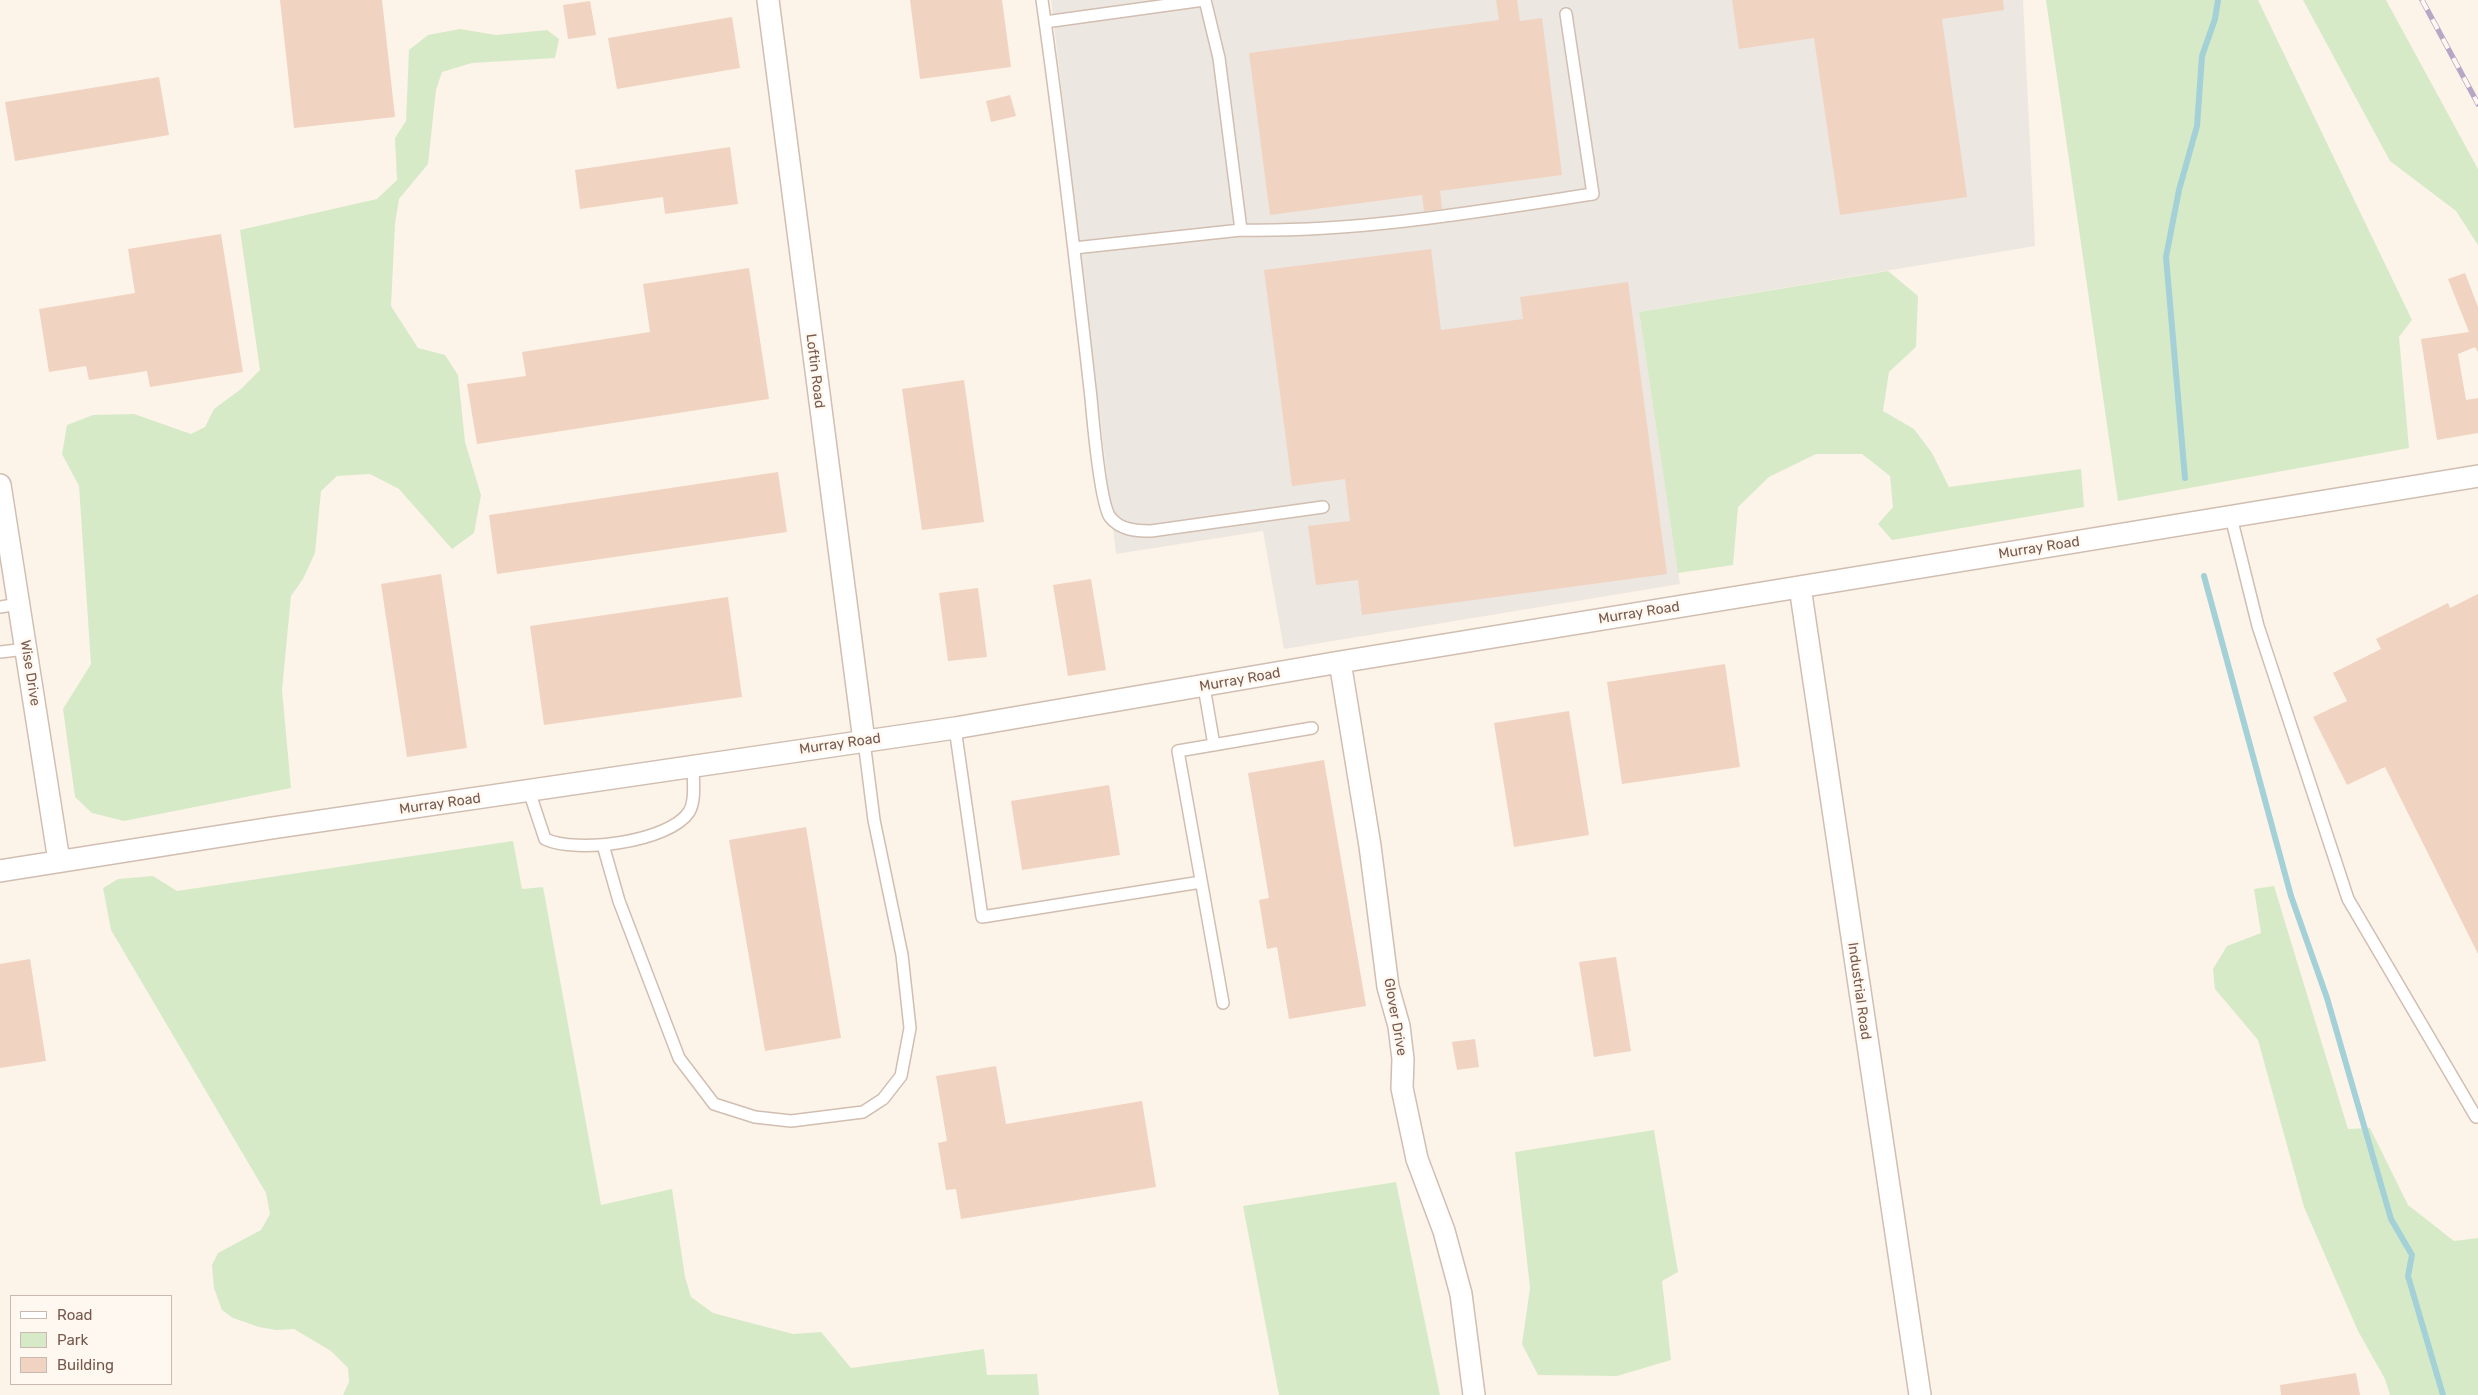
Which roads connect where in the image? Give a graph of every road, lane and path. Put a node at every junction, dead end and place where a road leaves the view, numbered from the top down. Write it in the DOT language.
graph roads {
  1 [pos="768,0"];
  2 [pos="1042,0"];
  3 [pos="1205,0"];
  4 [pos="1566,14"];
  5 [pos="1045,22"];
  6 [pos="1241,230"];
  7 [pos="1074,248"];
  8 [pos="2478,476"];
  9 [pos="0,485"];
  10 [pos="1323,506"];
  11 [pos="2230,517"];
  12 [pos="1800,587"];
  13 [pos="9,605"];
  14 [pos="26,649"];
  15 [pos="0,652"];
  16 [pos="1340,662"];
  17 [pos="1204,686"];
  18 [pos="955,728"];
  19 [pos="1312,728"];
  20 [pos="864,741"];
  21 [pos="1214,745"];
  22 [pos="693,766"];
  23 [pos="529,791"];
  24 [pos="603,845"];
  25 [pos="59,862"];
  26 [pos="0,871"];
  27 [pos="1201,882"];
  28 [pos="1223,1003"];
  29 [pos="2478,1116"];
  30 [pos="1474,1395"];
  31 [pos="1920,1395"];
  1 -- 20 [label="street, Loftin Road"];
  2 -- 5 [label="lane"];
  3 -- 5 [label="lane"];
  3 -- 6 [label="lane"];
  4 -- 6 [label="lane"];
  5 -- 7 [label="lane"];
  6 -- 7 [label="lane"];
  7 -- 10 [label="lane"];
  8 -- 11 [label="street, Murray Road"];
  9 -- 13 [label="street, Wise Drive"];
  11 -- 12 [label="street, Murray Road"];
  11 -- 29 [label="lane"];
  12 -- 16 [label="street, Murray Road"];
  12 -- 31 [label="street, Industrial Road"];
  13 -- 14 [label="street, Wise Drive"];
  14 -- 15 [label="lane"];
  14 -- 25 [label="street, Wise Drive"];
  16 -- 17 [label="street, Murray Road"];
  16 -- 30 [label="street, Glover Drive"];
  17 -- 18 [label="street, Murray Road"];
  17 -- 21 [label="lane"];
  18 -- 20 [label="street, Murray Road"];
  18 -- 27 [label="lane"];
  19 -- 21 [label="lane"];
  20 -- 22 [label="street, Murray Road"];
  20 -- 24 [label="lane"];
  21 -- 27 [label="lane"];
  22 -- 23 [label="street, Murray Road"];
  22 -- 24 [label="lane"];
  23 -- 24 [label="lane"];
  23 -- 25 [label="street, Murray Road"];
  25 -- 26 [label="street, Murray Road"];
  27 -- 28 [label="lane"];
}
